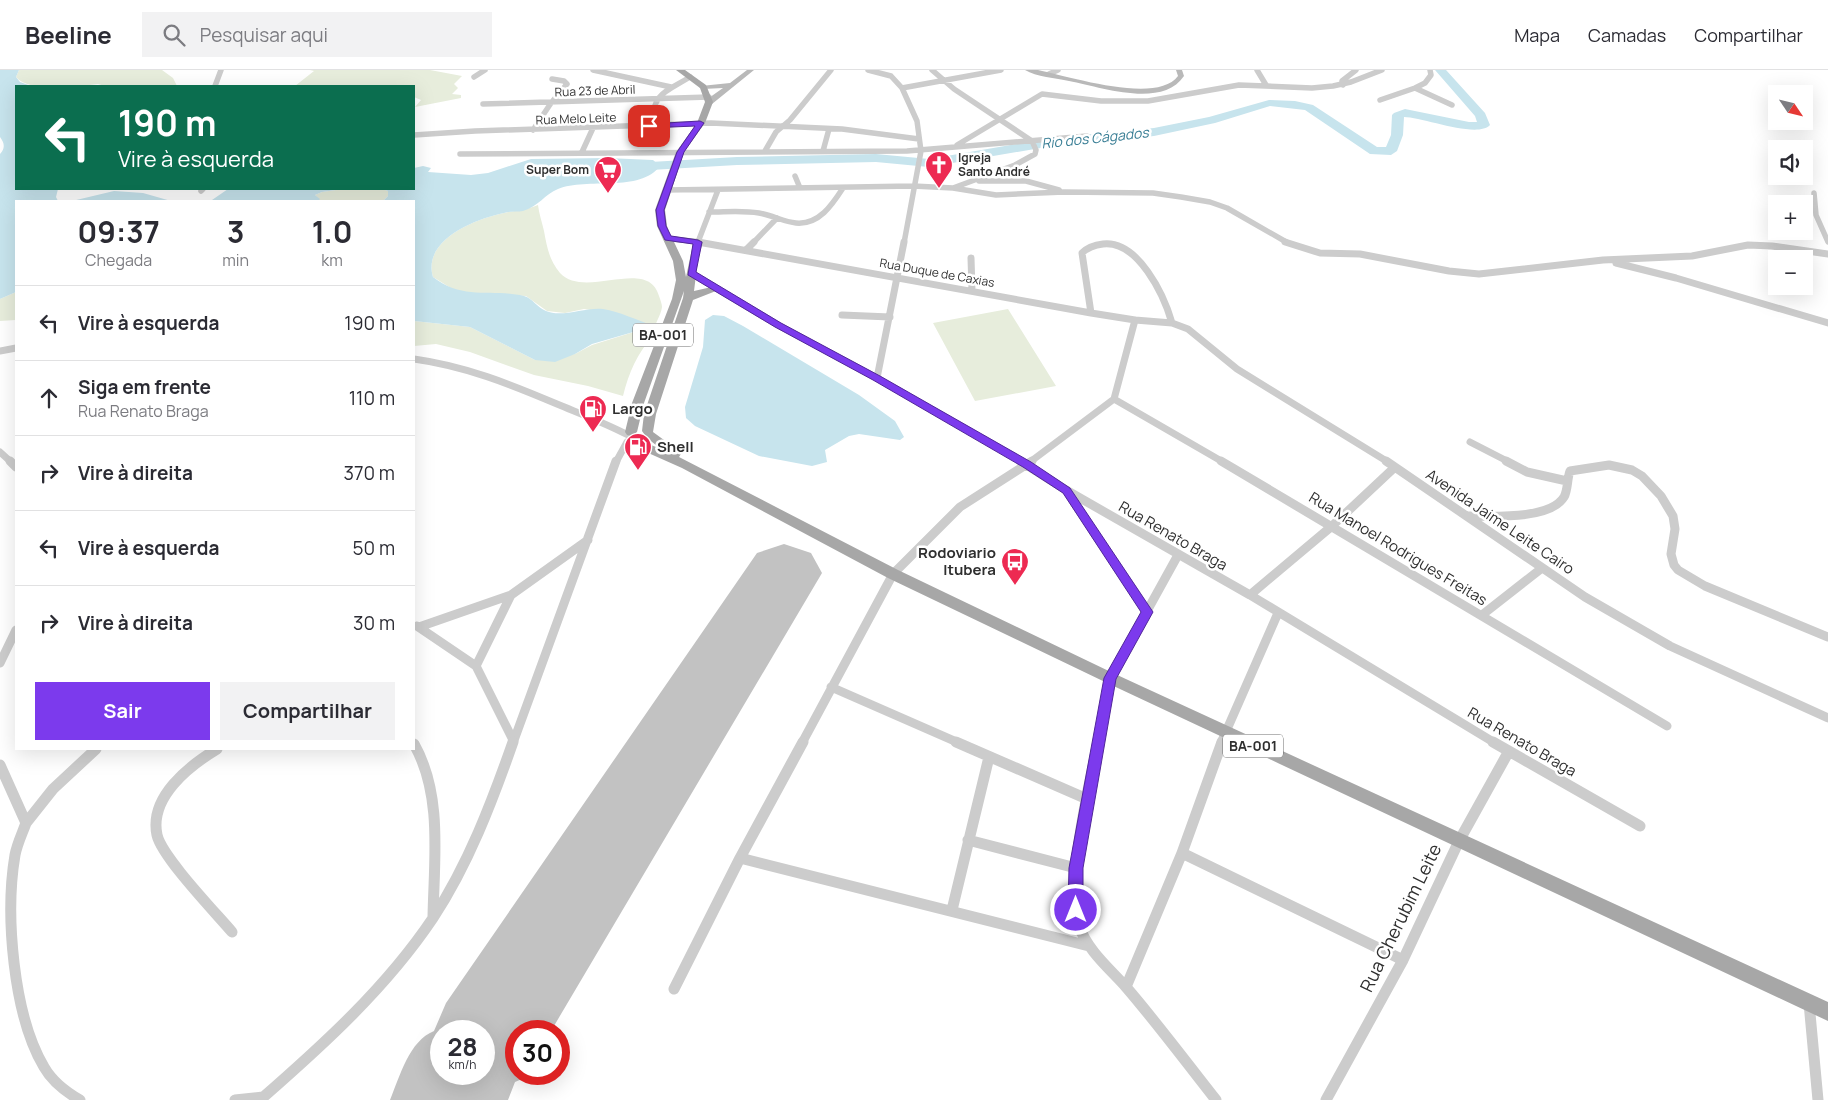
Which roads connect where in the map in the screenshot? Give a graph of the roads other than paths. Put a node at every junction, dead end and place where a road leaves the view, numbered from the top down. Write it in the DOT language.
graph roads {
  1 [pos="221,70"];
  2 [pos="485,70"];
  3 [pos="593,70"];
  4 [pos="680,70"];
  5 [pos="751,70"];
  6 [pos="831,70"];
  7 [pos="868,70"];
  8 [pos="932,70"];
  9 [pos="1001,70"];
  10 [pos="1028,70"];
  11 [pos="1058,70"];
  12 [pos="1179,70"];
  13 [pos="1257,70"];
  14 [pos="1356,70"];
  15 [pos="1382,70"];
  16 [pos="1430,70"];
  17 [pos="1050,74"];
  18 [pos="474,77"];
  19 [pos="690,77"];
  20 [pos="552,79"];
  21 [pos="944,80"];
  22 [pos="215,85"];
  23 [pos="731,85"];
  24 [pos="1266,85"];
  25 [pos="1343,85"];
  26 [pos="671,87"];
  27 [pos="704,87"];
  28 [pos="902,88"];
  29 [pos="1415,88"];
  30 [pos="1151,91"];
  31 [pos="1188,94"];
  32 [pos="656,99"];
  33 [pos="709,100"];
  34 [pos="1380,100"];
  35 [pos="551,103"];
  36 [pos="483,104"];
  37 [pos="1452,105"];
  38 [pos="999,120"];
  39 [pos="700,123"];
  40 [pos="649,126"];
  41 [pos="782,127"];
  42 [pos="593,128"];
  43 [pos="830,129"];
  44 [pos="533,130"];
  45 [pos="415,135"];
  46 [pos="894,135"];
  47 [pos="1087,136"];
  48 [pos="919,138"];
  49 [pos="1032,141"];
  50 [pos="955,146"];
  51 [pos="765,151"];
  52 [pos="823,151"];
  53 [pos="885,151"];
  54 [pos="582,152"];
  55 [pos="680,153"];
  56 [pos="921,153"];
  57 [pos="460,154"];
  58 [pos="796,176"];
  59 [pos="962,183"];
  60 [pos="913,184"];
  61 [pos="667,187"];
  62 [pos="800,188"];
  63 [pos="843,188"];
  64 [pos="953,188"];
  65 [pos="718,190"];
  66 [pos="1064,192"];
  67 [pos="1814,193"];
  68 [pos="709,212"];
  69 [pos="777,218"];
  70 [pos="668,238"];
  71 [pos="698,242"];
  72 [pos="1828,242"];
  73 [pos="746,250"];
  74 [pos="1828,254"];
  75 [pos="971,258"];
  76 [pos="1603,260"];
  77 [pos="691,273"];
  78 [pos="898,277"];
  79 [pos="716,289"];
  80 [pos="972,290"];
  81 [pos="688,298"];
  82 [pos="1091,312"];
  83 [pos="842,315"];
  84 [pos="890,317"];
  85 [pos="1134,320"];
  86 [pos="1172,323"];
  87 [pos="1828,323"];
  88 [pos="15,348"];
  89 [pos="0,351"];
  90 [pos="415,359"];
  91 [pos="877,378"];
  92 [pos="1114,400"];
  93 [pos="649,433"];
  94 [pos="629,436"];
  95 [pos="1470,442"];
  96 [pos="641,445"];
  97 [pos="0,452"];
  98 [pos="686,464"];
  99 [pos="1027,465"];
  100 [pos="15,467"];
  101 [pos="1395,467"];
  102 [pos="1567,481"];
  103 [pos="1066,490"];
  104 [pos="1468,516"];
  105 [pos="1332,526"];
  106 [pos="588,540"];
  107 [pos="1178,555"];
  108 [pos="1542,568"];
  109 [pos="893,574"];
  110 [pos="511,595"];
  111 [pos="1250,595"];
  112 [pos="1147,612"];
  113 [pos="1278,613"];
  114 [pos="1482,615"];
  115 [pos="416,626"];
  116 [pos="15,632"];
  117 [pos="1828,637"];
  118 [pos="0,663"];
  119 [pos="476,666"];
  120 [pos="1110,678"];
  121 [pos="831,687"];
  122 [pos="1828,718"];
  123 [pos="1667,726"];
  124 [pos="1225,733"];
  125 [pos="513,740"];
  126 [pos="415,745"];
  127 [pos="95,750"];
  128 [pos="215,750"];
  129 [pos="1509,751"];
  130 [pos="989,757"];
  131 [pos="0,765"];
  132 [pos="1087,799"];
  133 [pos="26,823"];
  134 [pos="1640,826"];
  135 [pos="968,840"];
  136 [pos="1458,841"];
  137 [pos="1182,853"];
  138 [pos="740,858"];
  139 [pos="1076,868"];
  140 [pos="952,910"];
  141 [pos="433,918"];
  142 [pos="232,932"];
  143 [pos="1089,946"];
  144 [pos="1403,960"];
  145 [pos="1126,987"];
  146 [pos="674,989"];
  147 [pos="1809,1003"];
  148 [pos="1828,1012"];
  149 [pos="262,1099"];
  150 [pos="80,1100"];
  151 [pos="235,1100"];
  152 [pos="1216,1100"];
  153 [pos="1326,1100"];
  154 [pos="1818,1100"];
  1 -- 22 [label="street"];
  2 -- 18 [label="street"];
  3 -- 26 [label="street"];
  4 -- 19 [label="main road"];
  5 -- 23 [label="main road"];
  6 -- 41 [label="street"];
  7 -- 28 [label="street"];
  8 -- 21 [label="street"];
  9 -- 21 [label="street"];
  10 -- 17 [label="main road"];
  11 -- 17 [label="street"];
  12 -- 30 [label="main road"];
  13 -- 24 [label="street"];
  14 -- 25 [label="street"];
  15 -- 25 [label="street"];
  16 -- 29 [label="street"];
  17 -- 30 [label="main road"];
  19 -- 26 [label="street"];
  19 -- 27 [label="main road"];
  20 -- 35 [label="street"];
  21 -- 28 [label="street"];
  21 -- 38 [label="street"];
  23 -- 27 [label="main road"];
  23 -- 33 [label="main road"];
  24 -- 25 [label="street"];
  24 -- 31 [label="street"];
  26 -- 32 [label="street"];
  27 -- 33 [label="main road"];
  28 -- 48 [label="street"];
  29 -- 34 [label="street"];
  29 -- 37 [label="street"];
  30 -- 31 [label="street"];
  31 -- 38 [label="street"];
  32 -- 33 [label="street, Rua 23 de Abril"];
  32 -- 35 [label="street, Rua 23 de Abril"];
  32 -- 40 [label="street"];
  33 -- 39 [label="main road"];
  35 -- 36 [label="street, Rua 23 de Abril"];
  35 -- 44 [label="street"];
  38 -- 49 [label="street"];
  38 -- 50 [label="street"];
  39 -- 40 [label="street, Rua Melo Leite"];
  39 -- 41 [label="street, Rua Melo Leite"];
  39 -- 55 [label="main road"];
  40 -- 42 [label="street, Rua Melo Leite"];
  41 -- 43 [label="street, Rua Melo Leite"];
  41 -- 51 [label="street"];
  42 -- 44 [label="street, Rua Melo Leite"];
  42 -- 54 [label="street"];
  43 -- 46 [label="street, Rua Melo Leite"];
  43 -- 52 [label="street"];
  44 -- 45 [label="street, Rua Melo Leite"];
  46 -- 48 [label="street, Rua Melo Leite"];
  46 -- 53 [label="street"];
  47 -- 49 [label="street"];
  48 -- 56 [label="street"];
  49 -- 50 [label="street"];
  49 -- 59 [label="street"];
  50 -- 56 [label="street"];
  51 -- 52 [label="street"];
  51 -- 55 [label="street"];
  52 -- 53 [label="street"];
  53 -- 56 [label="street"];
  54 -- 55 [label="street"];
  54 -- 57 [label="street"];
  55 -- 61 [label="main road"];
  56 -- 60 [label="street"];
  58 -- 62 [label="street"];
  59 -- 64 [label="street"];
  59 -- 66 [label="street"];
  60 -- 63 [label="street"];
  60 -- 64 [label="street"];
  60 -- 78 [label="street"];
  61 -- 65 [label="street"];
  61 -- 70 [label="main road, BA-001"];
  62 -- 63 [label="street"];
  62 -- 65 [label="street"];
  63 -- 69 [label="street"];
  64 -- 66 [label="street"];
  65 -- 68 [label="street"];
  66 -- 76 [label="street"];
  67 -- 72 [label="street"];
  68 -- 69 [label="street"];
  68 -- 71 [label="street"];
  69 -- 73 [label="street"];
  70 -- 71 [label="main road"];
  70 -- 94 [label="main road, BA-001"];
  71 -- 73 [label="street, Rua Duque de Caxias"];
  71 -- 77 [label="main road, BA-001"];
  73 -- 78 [label="street, Rua Duque de Caxias"];
  74 -- 76 [label="street"];
  75 -- 80 [label="street"];
  76 -- 87 [label="street"];
  77 -- 79 [label="street, Rua Renato Braga"];
  77 -- 81 [label="main road, BA-001"];
  78 -- 80 [label="street, Rua Duque de Caxias"];
  78 -- 84 [label="street"];
  79 -- 81 [label="main road"];
  79 -- 91 [label="street, Rua Renato Braga"];
  80 -- 82 [label="street, Rua Duque de Caxias"];
  81 -- 93 [label="main road, BA-001"];
  82 -- 85 [label="street, Rua Duque de Caxias"];
  82 -- 86 [label="street"];
  83 -- 84 [label="street"];
  84 -- 91 [label="street"];
  85 -- 86 [label="street, Rua Duque de Caxias"];
  85 -- 92 [label="street"];
  86 -- 101 [label="street, Avenida Jaime Leite Cairo"];
  88 -- 89 [label="street"];
  90 -- 94 [label="street"];
  91 -- 99 [label="street, Rua Renato Braga"];
  92 -- 99 [label="street"];
  92 -- 105 [label="street, Rua Manoel Rodrigues Freitas"];
  93 -- 94 [label="main road"];
  93 -- 96 [label="main road"];
  93 -- 98 [label="main road, BA-001"];
  94 -- 96 [label="main road, BA-001"];
  94 -- 106 [label="street"];
  95 -- 102 [label="street"];
  96 -- 98 [label="main road, BA-001"];
  97 -- 100 [label="street"];
  98 -- 109 [label="main road, BA-001"];
  99 -- 103 [label="street, Rua Renato Braga"];
  99 -- 109 [label="street"];
  101 -- 104 [label="street, Avenida Jaime Leite Cairo"];
  101 -- 105 [label="street"];
  102 -- 104 [label="street"];
  102 -- 117 [label="street"];
  103 -- 107 [label="street, Rua Renato Braga"];
  103 -- 112 [label="street"];
  104 -- 108 [label="street, Avenida Jaime Leite Cairo"];
  105 -- 111 [label="street"];
  105 -- 114 [label="street, Rua Manoel Rodrigues Freitas"];
  106 -- 110 [label="street"];
  106 -- 125 [label="street"];
  107 -- 111 [label="street, Rua Renato Braga"];
  107 -- 112 [label="street"];
  108 -- 114 [label="street"];
  108 -- 122 [label="street, Avenida Jaime Leite Cairo"];
  109 -- 120 [label="main road, BA-001"];
  109 -- 121 [label="street"];
  110 -- 115 [label="street"];
  110 -- 119 [label="street"];
  111 -- 113 [label="street, Rua Renato Braga"];
  112 -- 120 [label="street"];
  113 -- 124 [label="street"];
  113 -- 129 [label="street, Rua Renato Braga"];
  114 -- 123 [label="street, Rua Manoel Rodrigues Freitas"];
  115 -- 119 [label="street"];
  116 -- 118 [label="street"];
  119 -- 125 [label="street"];
  120 -- 124 [label="main road, BA-001"];
  120 -- 132 [label="street"];
  121 -- 130 [label="street"];
  121 -- 138 [label="street"];
  124 -- 136 [label="main road, BA-001"];
  124 -- 137 [label="street"];
  125 -- 141 [label="street"];
  126 -- 141 [label="street"];
  127 -- 133 [label="street"];
  128 -- 142 [label="street"];
  129 -- 134 [label="street, Rua Renato Braga"];
  129 -- 136 [label="street, Rua Cherubim Leite"];
  130 -- 132 [label="street"];
  130 -- 135 [label="street"];
  131 -- 133 [label="street"];
  132 -- 139 [label="street"];
  133 -- 150 [label="street"];
  135 -- 139 [label="street"];
  135 -- 140 [label="street"];
  136 -- 144 [label="street, Rua Cherubim Leite"];
  136 -- 147 [label="main road, BA-001"];
  137 -- 144 [label="street"];
  137 -- 145 [label="street"];
  138 -- 140 [label="street"];
  138 -- 146 [label="street"];
  139 -- 143 [label="street"];
  140 -- 143 [label="street"];
  141 -- 149 [label="street"];
  143 -- 145 [label="street"];
  144 -- 153 [label="street, Rua Cherubim Leite"];
  145 -- 152 [label="street"];
  147 -- 148 [label="main road, BA-001"];
  147 -- 154 [label="street"];
  149 -- 151 [label="street"];
}
